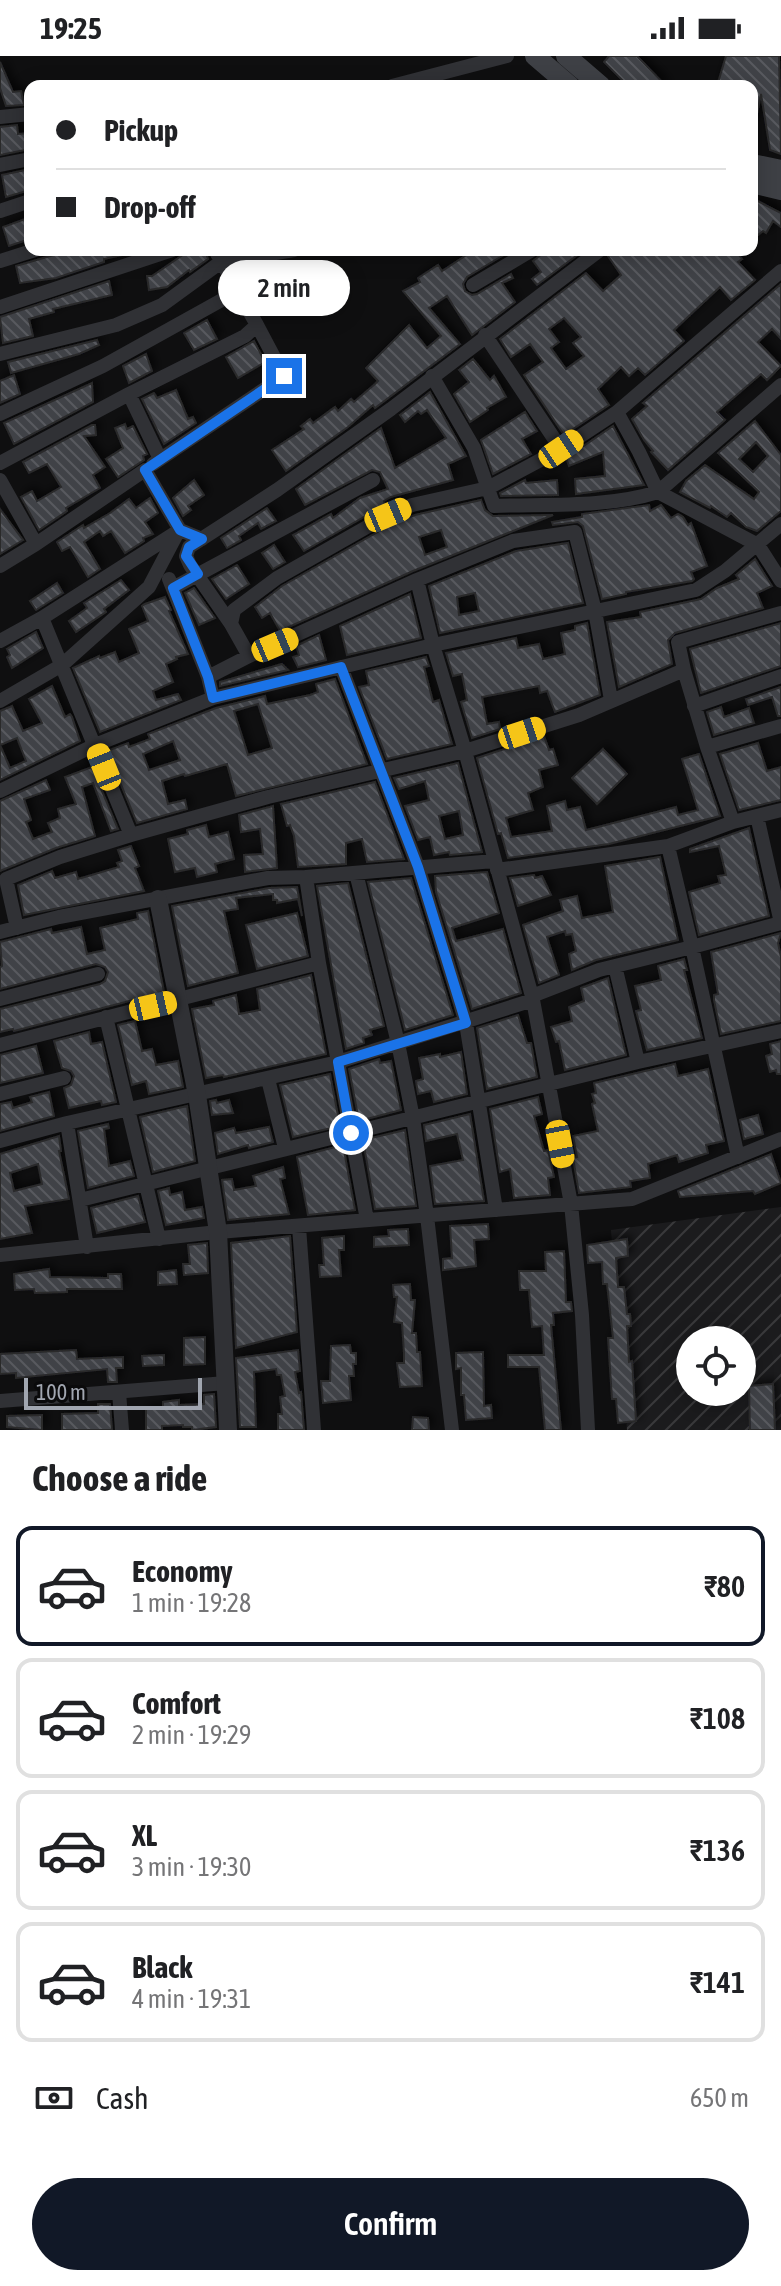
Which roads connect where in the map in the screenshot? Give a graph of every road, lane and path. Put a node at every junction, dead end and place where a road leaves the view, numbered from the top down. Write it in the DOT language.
graph roads {
  1 [pos="507,56"];
  2 [pos="535,56"];
  3 [pos="566,56"];
  4 [pos="415,80"];
  5 [pos="563,80"];
  6 [pos="594,80"];
  7 [pos="24,115"];
  8 [pos="0,117"];
  9 [pos="24,160"];
  10 [pos="0,165"];
  11 [pos="758,165"];
  12 [pos="781,170"];
  13 [pos="758,184"];
  14 [pos="781,190"];
  15 [pos="24,203"];
  16 [pos="0,211"];
  17 [pos="24,253"];
  18 [pos="154,256"];
  19 [pos="218,256"];
  20 [pos="522,256"];
  21 [pos="592,256"];
  22 [pos="0,261"];
  23 [pos="781,271"];
  24 [pos="473,285"];
  25 [pos="238,291"];
  26 [pos="0,307"];
  27 [pos="257,325"];
  28 [pos="485,335"];
  29 [pos="0,354"];
  30 [pos="432,376"];
  31 [pos="781,385"];
  32 [pos="129,394"];
  33 [pos="617,412"];
  34 [pos="0,414"];
  35 [pos="561,449"];
  36 [pos="160,459"];
  37 [pos="0,463"];
  38 [pos="145,470"];
  39 [pos="0,480"];
  40 [pos="373,480"];
  41 [pos="488,488"];
  42 [pos="658,492"];
  43 [pos="781,524"];
  44 [pos="180,530"];
  45 [pos="202,539"];
  46 [pos="36,544"];
  47 [pos="758,545"];
  48 [pos="0,566"];
  49 [pos="198,574"];
  50 [pos="417,580"];
  51 [pos="781,581"];
  52 [pos="595,611"];
  53 [pos="781,613"];
  54 [pos="42,618"];
  55 [pos="231,624"];
  56 [pos="0,641"];
  57 [pos="433,645"];
  58 [pos="249,656"];
  59 [pos="61,663"];
  60 [pos="341,667"];
  61 [pos="684,670"];
  62 [pos="781,676"];
  63 [pos="208,677"];
  64 [pos="213,698"];
  65 [pos="611,700"];
  66 [pos="0,701"];
  67 [pos="694,706"];
  68 [pos="781,726"];
  69 [pos="95,745"];
  70 [pos="707,747"];
  71 [pos="465,751"];
  72 [pos="379,770"];
  73 [pos="0,791"];
  74 [pos="781,810"];
  75 [pos="757,816"];
  76 [pos="733,822"];
  77 [pos="131,835"];
  78 [pos="668,846"];
  79 [pos="496,866"];
  80 [pos="418,867"];
  81 [pos="356,873"];
  82 [pos="306,877"];
  83 [pos="158,899"];
  84 [pos="781,923"];
  85 [pos="17,928"];
  86 [pos="0,932"];
  87 [pos="692,947"];
  88 [pos="319,963"];
  89 [pos="615,966"];
  90 [pos="98,974"];
  91 [pos="532,998"];
  92 [pos="0,999"];
  93 [pos="177,1000"];
  94 [pos="106,1017"];
  95 [pos="466,1023"];
  96 [pos="781,1031"];
  97 [pos="398,1043"];
  98 [pos="0,1045"];
  99 [pos="713,1045"];
  100 [pos="338,1062"];
  101 [pos="638,1062"];
  102 [pos="64,1078"];
  103 [pos="268,1079"];
  104 [pos="549,1084"];
  105 [pos="0,1094"];
  106 [pos="197,1095"];
  107 [pos="479,1101"];
  108 [pos="130,1109"];
  109 [pos="413,1118"];
  110 [pos="67,1123"];
  111 [pos="351,1133"];
  112 [pos="781,1139"];
  113 [pos="0,1141"];
  114 [pos="285,1148"];
  115 [pos="738,1157"];
  116 [pos="208,1169"];
  117 [pos="146,1184"];
  118 [pos="80,1200"];
  119 [pos="571,1204"];
  120 [pos="496,1210"];
  121 [pos="427,1216"];
  122 [pos="367,1220"];
  123 [pos="299,1227"];
  124 [pos="218,1232"];
  125 [pos="159,1239"];
  126 [pos="87,1247"];
  127 [pos="0,1255"];
  128 [pos="226,1383"];
  129 [pos="119,1392"];
  130 [pos="0,1401"];
  131 [pos="122,1430"];
  132 [pos="228,1430"];
  133 [pos="314,1430"];
  134 [pos="452,1430"];
  135 [pos="588,1430"];
  1 -- 4 [label="street"];
  2 -- 5 [label="main road"];
  3 -- 6 [label="main road"];
  7 -- 8 [label="street"];
  9 -- 10 [label="street"];
  11 -- 12 [label="main road"];
  13 -- 14 [label="main road"];
  15 -- 16 [label="street"];
  17 -- 22 [label="street"];
  18 -- 26 [label="street"];
  19 -- 25 [label="street"];
  19 -- 29 [label="street"];
  20 -- 24 [label="street"];
  21 -- 28 [label="street"];
  23 -- 33 [label="street"];
  25 -- 27 [label="street"];
  25 -- 34 [label="street"];
  27 -- 32 [label="street"];
  27 -- 36 [label="street"];
  28 -- 30 [label="street"];
  28 -- 35 [label="street"];
  30 -- 41 [label="street"];
  30 -- 45 [label="street"];
  31 -- 42 [label="street"];
  32 -- 36 [label="street"];
  32 -- 37 [label="street"];
  33 -- 35 [label="street"];
  33 -- 42 [label="street"];
  35 -- 41 [label="street"];
  36 -- 38 [label="street"];
  38 -- 44 [label="street"];
  38 -- 46 [label="street"];
  39 -- 46 [label="street"];
  40 -- 49 [label="street"];
  41 -- 42 [label="street"];
  41 -- 55 [label="street"];
  42 -- 47 [label="street"];
  43 -- 47 [label="street"];
  44 -- 45 [label="street"];
  44 -- 54 [label="street"];
  44 -- 59 [label="street"];
  45 -- 49 [label="street"];
  46 -- 48 [label="street"];
  47 -- 51 [label="street"];
  47 -- 52 [label="street"];
  49 -- 55 [label="street"];
  49 -- 63 [label="street"];
  50 -- 52 [label="street"];
  50 -- 57 [label="street"];
  50 -- 58 [label="street"];
  52 -- 57 [label="street"];
  52 -- 65 [label="street"];
  53 -- 61 [label="street"];
  54 -- 56 [label="street"];
  54 -- 59 [label="street"];
  55 -- 58 [label="street"];
  57 -- 60 [label="street"];
  57 -- 71 [label="street"];
  58 -- 63 [label="street"];
  59 -- 66 [label="street"];
  59 -- 69 [label="street"];
  60 -- 64 [label="street"];
  60 -- 72 [label="street"];
  61 -- 65 [label="street"];
  61 -- 67 [label="street"];
  62 -- 67 [label="street"];
  63 -- 64 [label="street"];
  64 -- 69 [label="street"];
  65 -- 71 [label="street"];
  67 -- 70 [label="street"];
  68 -- 70 [label="street"];
  69 -- 73 [label="street"];
  69 -- 77 [label="street"];
  70 -- 76 [label="street"];
  71 -- 72 [label="street"];
  71 -- 79 [label="street"];
  72 -- 77 [label="street"];
  72 -- 80 [label="street"];
  74 -- 75 [label="street"];
  75 -- 76 [label="street"];
  75 -- 84 [label="street"];
  76 -- 78 [label="street"];
  77 -- 85 [label="street"];
  78 -- 79 [label="street"];
  78 -- 87 [label="street"];
  79 -- 80 [label="street"];
  79 -- 91 [label="street"];
  80 -- 81 [label="street"];
  80 -- 95 [label="street"];
  81 -- 82 [label="street"];
  81 -- 97 [label="street"];
  82 -- 83 [label="street"];
  82 -- 88 [label="street"];
  83 -- 85 [label="street"];
  83 -- 93 [label="street"];
  84 -- 87 [label="street"];
  85 -- 86 [label="street"];
  87 -- 89 [label="street"];
  87 -- 99 [label="street"];
  88 -- 93 [label="street"];
  88 -- 100 [label="street"];
  89 -- 91 [label="street"];
  89 -- 101 [label="street"];
  90 -- 92 [label="street"];
  91 -- 95 [label="street"];
  91 -- 104 [label="street"];
  93 -- 94 [label="street"];
  93 -- 106 [label="street"];
  94 -- 98 [label="street"];
  94 -- 108 [label="street"];
  95 -- 97 [label="street"];
  95 -- 107 [label="street"];
  96 -- 99 [label="street"];
  97 -- 100 [label="street"];
  97 -- 109 [label="street"];
  99 -- 101 [label="street"];
  99 -- 115 [label="street"];
  100 -- 103 [label="street"];
  100 -- 111 [label="street"];
  101 -- 104 [label="street"];
  102 -- 105 [label="street"];
  103 -- 106 [label="street"];
  103 -- 114 [label="street"];
  104 -- 107 [label="street"];
  104 -- 119 [label="street"];
  106 -- 108 [label="street"];
  106 -- 116 [label="street"];
  107 -- 109 [label="street"];
  107 -- 120 [label="street"];
  108 -- 110 [label="street"];
  108 -- 117 [label="street"];
  109 -- 111 [label="street"];
  109 -- 121 [label="street"];
  110 -- 113 [label="street"];
  110 -- 118 [label="street"];
  111 -- 114 [label="street"];
  111 -- 122 [label="street"];
  112 -- 115 [label="street"];
  114 -- 116 [label="street"];
  115 -- 119 [label="street"];
  116 -- 117 [label="street"];
  116 -- 124 [label="street"];
  117 -- 118 [label="street"];
  117 -- 125 [label="street"];
  118 -- 126 [label="street"];
  119 -- 120 [label="street"];
  119 -- 135 [label="street"];
  120 -- 121 [label="street"];
  121 -- 122 [label="street"];
  121 -- 134 [label="street"];
  122 -- 123 [label="street"];
  123 -- 124 [label="street"];
  123 -- 133 [label="street"];
  124 -- 125 [label="street"];
  124 -- 128 [label="street"];
  125 -- 126 [label="street"];
  126 -- 127 [label="street"];
  128 -- 129 [label="street"];
  128 -- 132 [label="street"];
  129 -- 130 [label="street"];
  129 -- 131 [label="street"];
}
